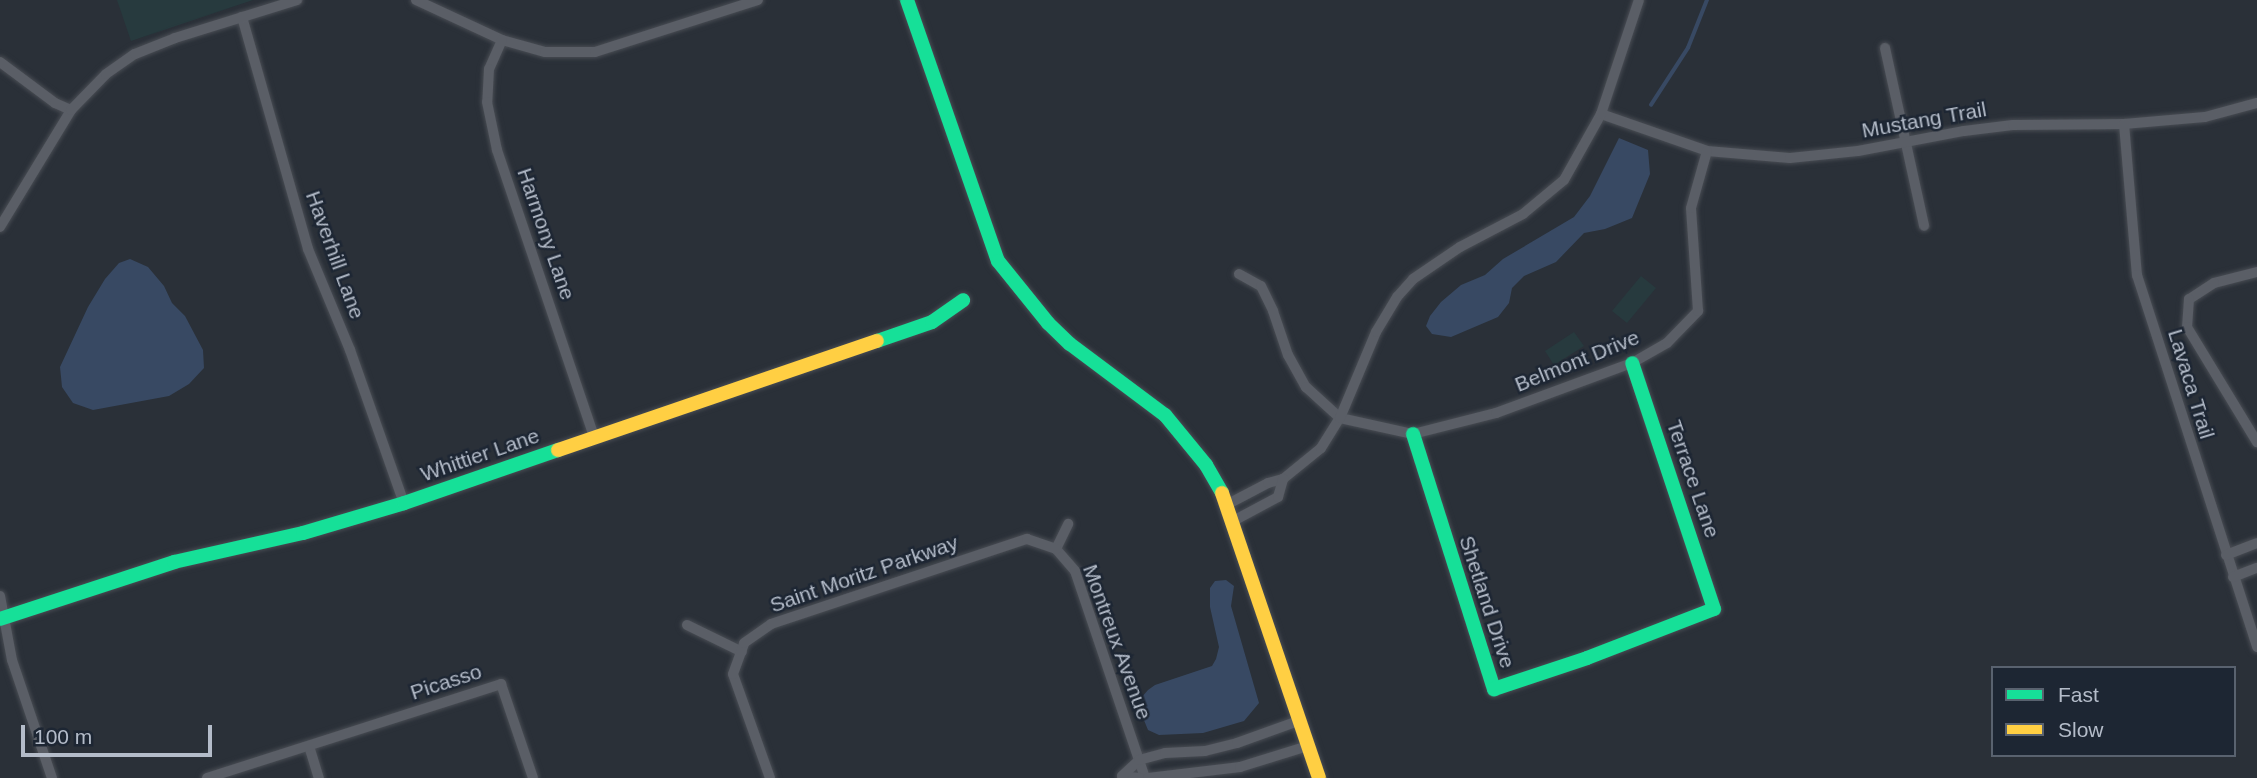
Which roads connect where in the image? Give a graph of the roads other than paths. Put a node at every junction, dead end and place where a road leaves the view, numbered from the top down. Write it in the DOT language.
graph roads {
  1 [pos="297,0"];
  2 [pos="416,0"];
  3 [pos="758,0"];
  4 [pos="907,0"];
  5 [pos="1639,0"];
  6 [pos="242,17"];
  7 [pos="502,40"];
  8 [pos="1885,48"];
  9 [pos="0,62"];
  10 [pos="2257,103"];
  11 [pos="71,110"];
  12 [pos="1601,114"];
  13 [pos="2124,124"];
  14 [pos="1907,144"];
  15 [pos="1707,151"];
  16 [pos="1924,226"];
  17 [pos="0,228"];
  18 [pos="2257,272"];
  19 [pos="1239,274"];
  20 [pos="963,300"];
  21 [pos="1632,363"];
  22 [pos="1340,418"];
  23 [pos="1412,434"];
  24 [pos="595,439"];
  25 [pos="2257,442"];
  26 [pos="1283,479"];
  27 [pos="404,503"];
  28 [pos="1228,504"];
  29 [pos="1235,520"];
  30 [pos="1068,524"];
  31 [pos="2257,543"];
  32 [pos="1056,549"];
  33 [pos="2226,555"];
  34 [pos="2257,568"];
  35 [pos="2233,577"];
  36 [pos="0,596"];
  37 [pos="3,618"];
  38 [pos="687,625"];
  39 [pos="2257,648"];
  40 [pos="742,652"];
  41 [pos="1587,658"];
  42 [pos="1301,720"];
  43 [pos="310,746"];
  44 [pos="1308,746"];
  45 [pos="1139,760"];
  46 [pos="1119,777"];
  47 [pos="52,778"];
  48 [pos="207,778"];
  49 [pos="319,778"];
  50 [pos="533,778"];
  51 [pos="770,778"];
  52 [pos="1144,778"];
  53 [pos="1319,778"];
  1 -- 6 [label="street"];
  2 -- 7 [label="street"];
  3 -- 7 [label="street"];
  4 -- 28 [label="street"];
  5 -- 12 [label="street"];
  6 -- 11 [label="street"];
  6 -- 27 [label="street, Haverhill Lane"];
  7 -- 24 [label="street, Harmony Lane"];
  8 -- 14 [label="street"];
  9 -- 11 [label="street"];
  10 -- 13 [label="street, Mustang Trail"];
  11 -- 17 [label="street"];
  12 -- 15 [label="street, Mustang Trail"];
  12 -- 22 [label="street"];
  13 -- 14 [label="street, Mustang Trail"];
  13 -- 33 [label="street, Lavaca Trail"];
  14 -- 15 [label="street, Mustang Trail"];
  14 -- 16 [label="street"];
  15 -- 21 [label="street, Belmont Drive"];
  18 -- 25 [label="street"];
  19 -- 22 [label="street"];
  20 -- 24 [label="street, Whittier Lane"];
  21 -- 23 [label="street, Belmont Drive"];
  21 -- 41 [label="street, Terrace Lane"];
  22 -- 23 [label="street, Belmont Drive"];
  22 -- 26 [label="street"];
  23 -- 41 [label="street, Shetland Drive"];
  24 -- 27 [label="street, Whittier Lane"];
  26 -- 28 [label="street"];
  26 -- 29 [label="street"];
  27 -- 37 [label="street, Whittier Lane"];
  28 -- 29 [label="street"];
  29 -- 42 [label="street"];
  30 -- 32 [label="street, Montreux Avenue"];
  31 -- 33 [label="street"];
  32 -- 40 [label="street, Saint Moritz Parkway"];
  32 -- 45 [label="street, Montreux Avenue"];
  33 -- 35 [label="street, Lavaca Trail"];
  34 -- 35 [label="street"];
  35 -- 39 [label="street, Lavaca Trail"];
  36 -- 37 [label="street"];
  37 -- 47 [label="street"];
  38 -- 40 [label="street"];
  40 -- 51 [label="street"];
  42 -- 44 [label="street"];
  42 -- 45 [label="street"];
  43 -- 48 [label="street"];
  43 -- 49 [label="street"];
  43 -- 50 [label="street, Picasso"];
  44 -- 52 [label="street"];
  44 -- 53 [label="street"];
  45 -- 46 [label="street"];
  45 -- 52 [label="street, Montreux Avenue"];
  46 -- 52 [label="street"];
}
